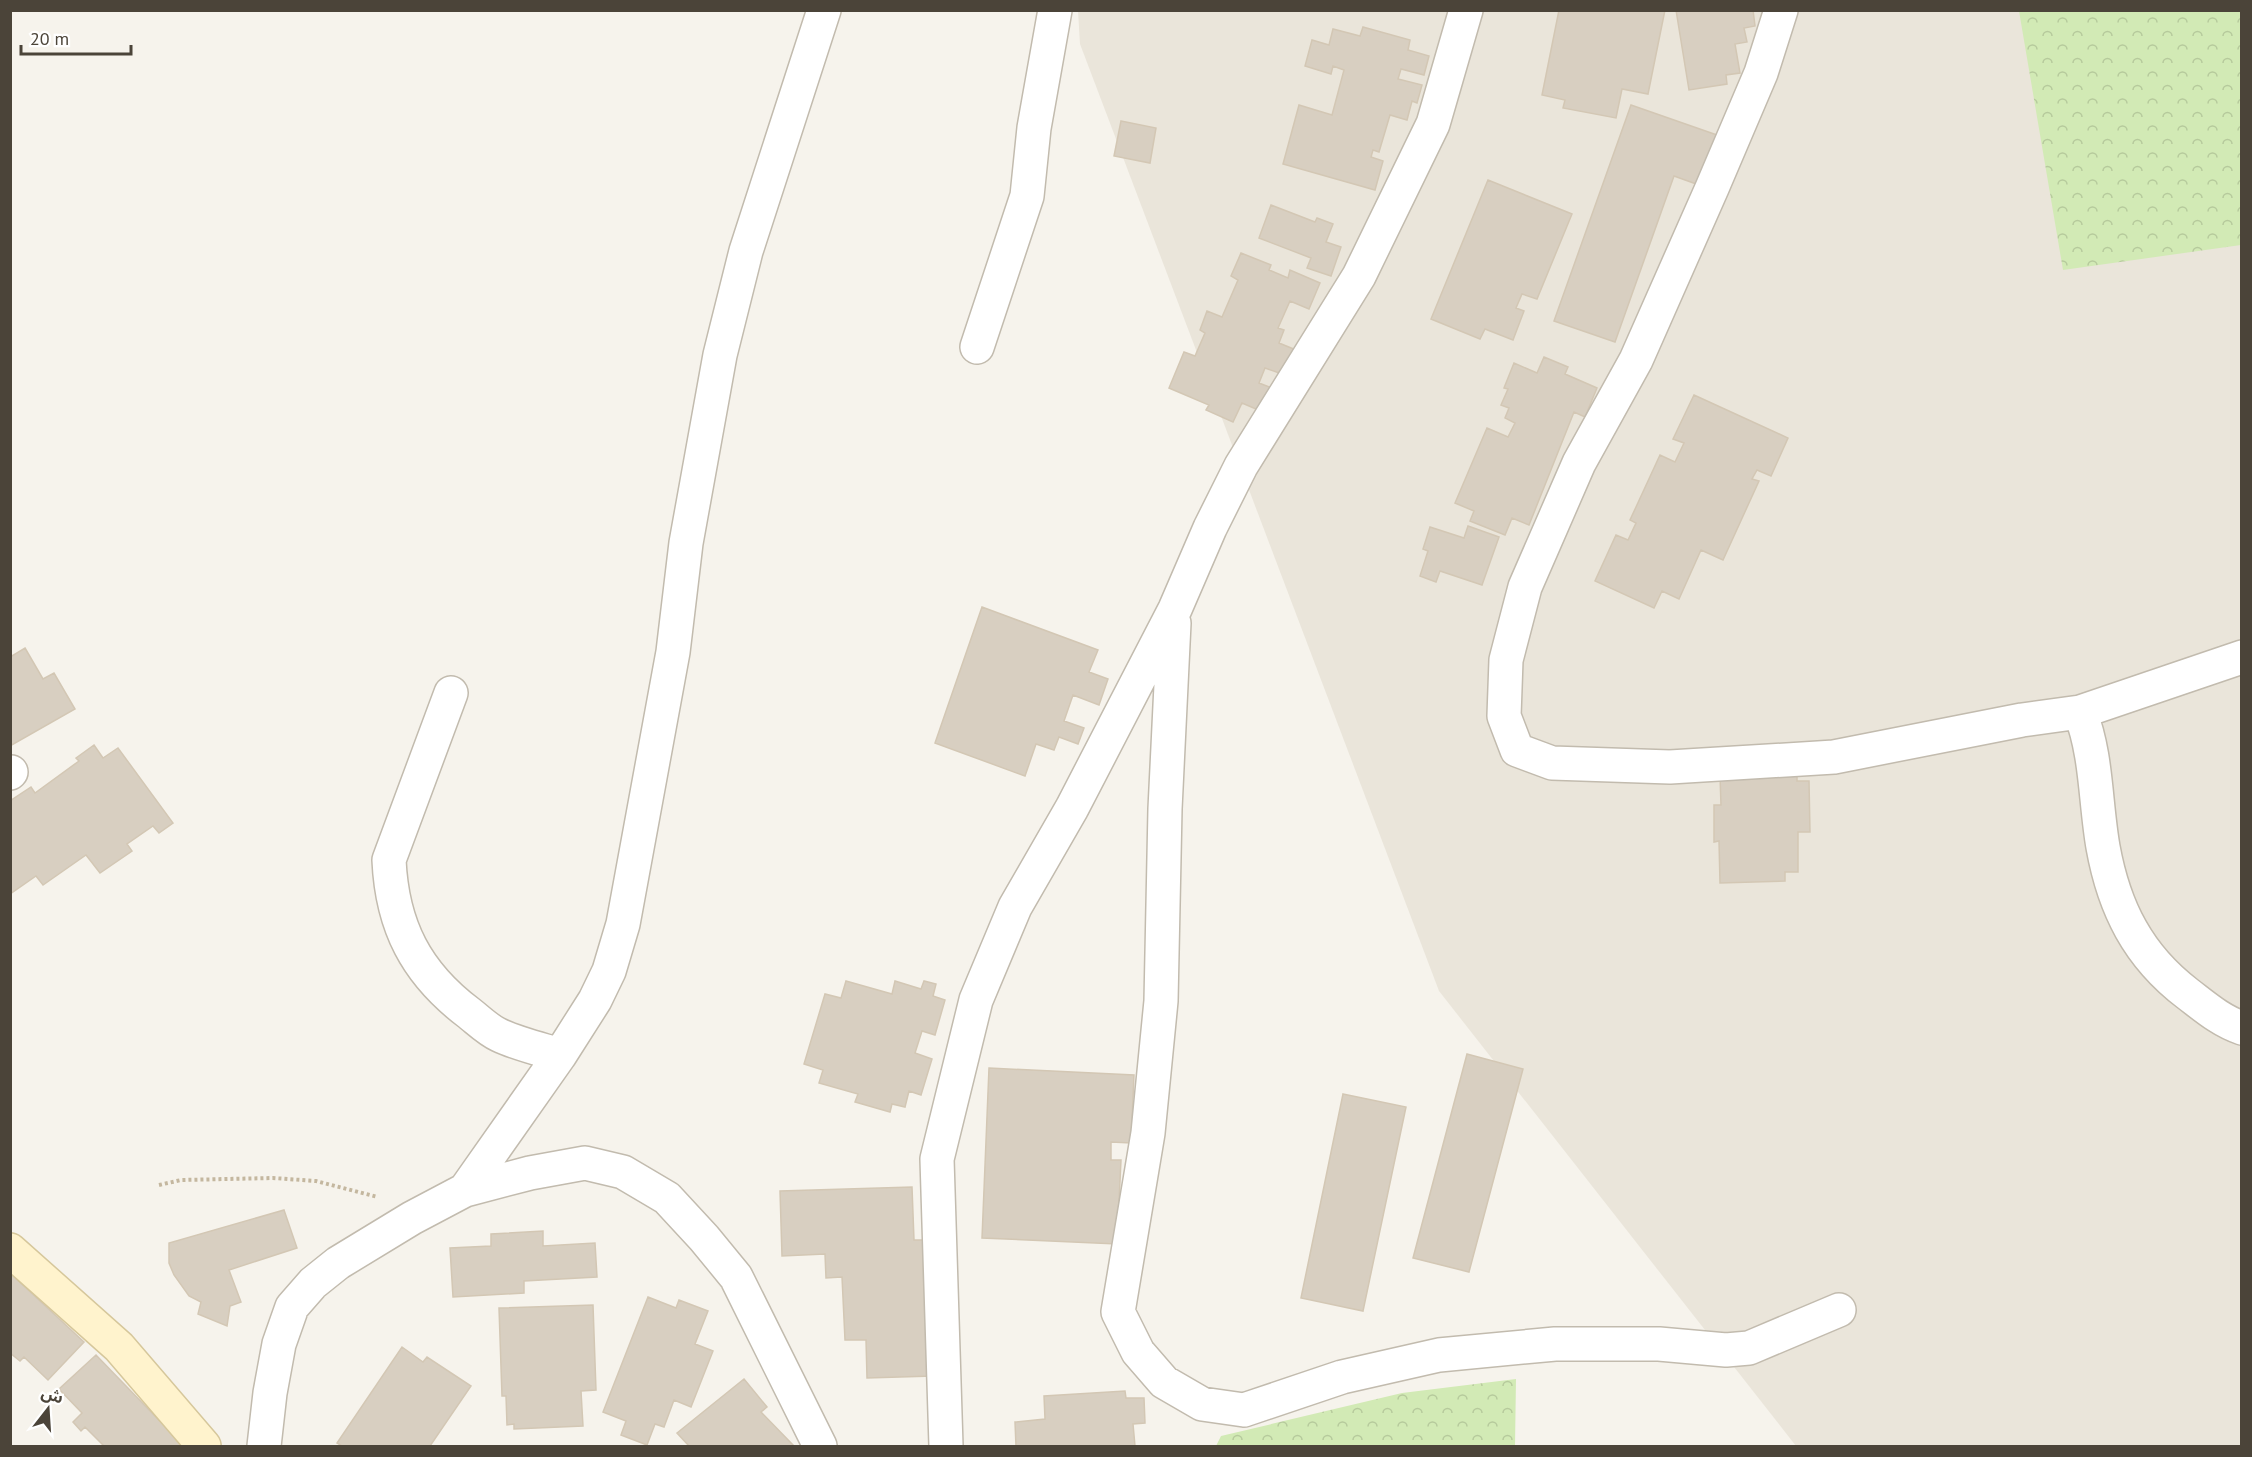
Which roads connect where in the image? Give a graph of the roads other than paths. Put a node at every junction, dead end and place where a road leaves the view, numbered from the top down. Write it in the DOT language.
graph roads {
  1 [pos="824,10"];
  2 [pos="1055,10"];
  3 [pos="1467,10"];
  4 [pos="1781,10"];
  5 [pos="976,347"];
  6 [pos="1175,609"];
  7 [pos="2241,657"];
  8 [pos="451,693"];
  9 [pos="2080,712"];
  10 [pos="2241,1028"];
  11 [pos="560,1055"];
  12 [pos="465,1190"];
  13 [pos="10,1250"];
  14 [pos="1839,1310"];
  15 [pos="204,1446"];
  16 [pos="264,1446"];
  17 [pos="820,1446"];
  18 [pos="946,1446"];
  1 -- 11 [label="street"];
  2 -- 5 [label="street"];
  3 -- 6 [label="street"];
  4 -- 9 [label="street"];
  6 -- 14 [label="street"];
  6 -- 18 [label="street"];
  7 -- 9 [label="street"];
  8 -- 11 [label="street"];
  9 -- 10 [label="street"];
  11 -- 12 [label="street"];
  12 -- 16 [label="street"];
  12 -- 17 [label="street"];
  13 -- 15 [label="street"];
}
